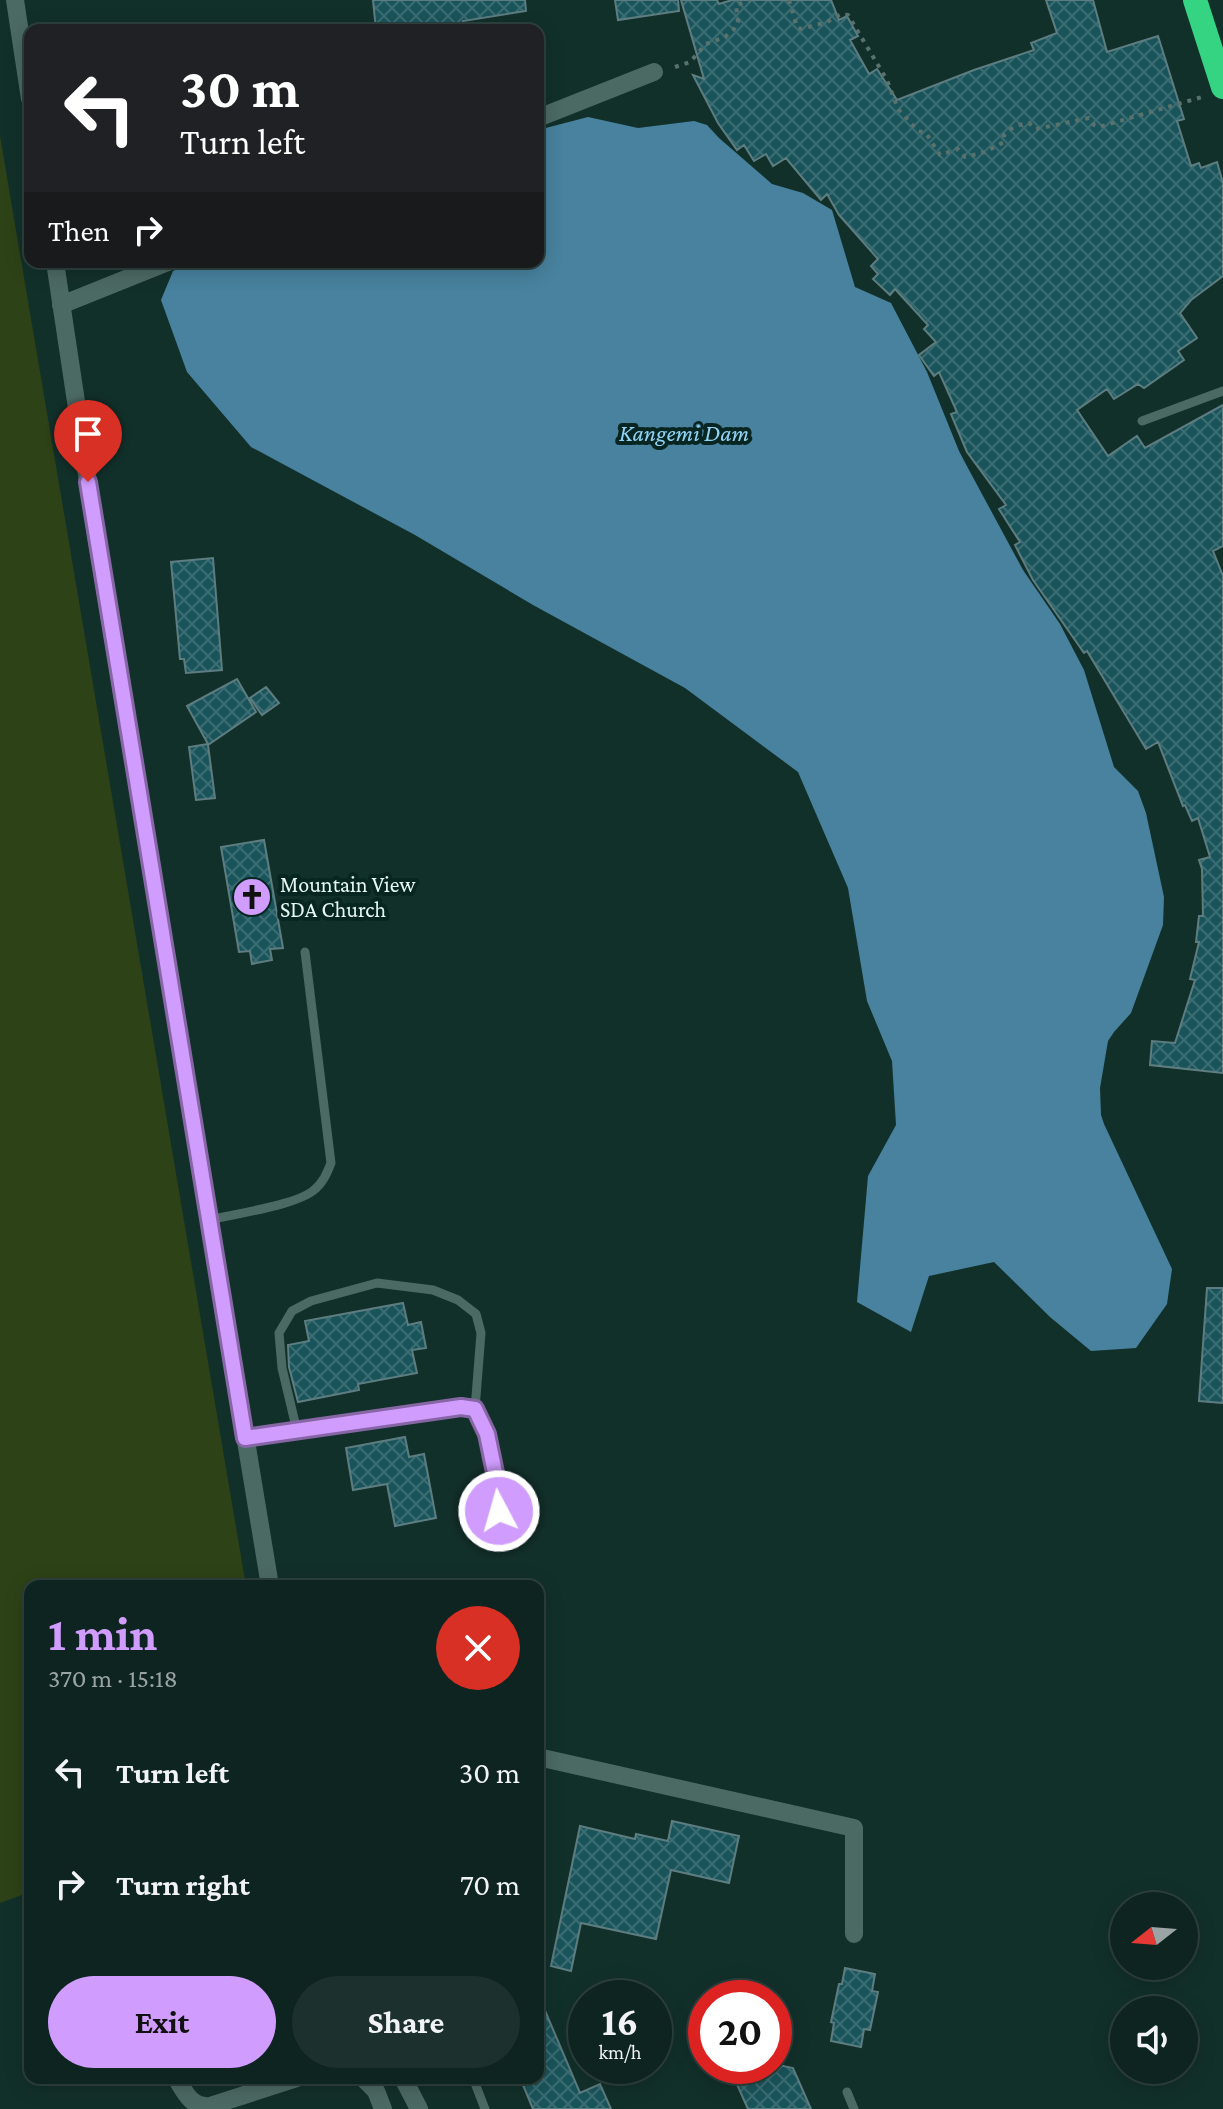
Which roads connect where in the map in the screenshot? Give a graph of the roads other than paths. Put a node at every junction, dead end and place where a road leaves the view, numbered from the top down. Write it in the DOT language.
graph roads {
  1 [pos="15,0"];
  2 [pos="1195,0"];
  3 [pos="24,48"];
  4 [pos="654,72"];
  5 [pos="1216,91"];
  6 [pos="544,116"];
  7 [pos="56,268"];
  8 [pos="153,268"];
  9 [pos="61,305"];
  10 [pos="1223,391"];
  11 [pos="1142,421"];
  12 [pos="305,952"];
  13 [pos="209,1220"];
  14 [pos="475,1409"];
  15 [pos="297,1431"];
  16 [pos="245,1438"];
  17 [pos="500,1531"];
  18 [pos="269,1580"];
  19 [pos="544,1758"];
  20 [pos="854,1934"];
  21 [pos="180,2084"];
  22 [pos="278,2084"];
  23 [pos="369,2084"];
  24 [pos="406,2084"];
  25 [pos="475,2084"];
  26 [pos="847,2092"];
  27 [pos="383,2109"];
  28 [pos="419,2109"];
  29 [pos="485,2109"];
  30 [pos="854,2109"];
  1 -- 3 [label="street"];
  2 -- 5 [label="highway"];
  4 -- 6 [label="street"];
  7 -- 9 [label="street"];
  8 -- 9 [label="street"];
  9 -- 13 [label="street"];
  10 -- 11 [label="lane"];
  12 -- 13 [label="lane"];
  13 -- 16 [label="street"];
  14 -- 15 [label="lane"];
  14 -- 15 [label="lane"];
  14 -- 17 [label="lane"];
  15 -- 16 [label="lane"];
  16 -- 18 [label="street"];
  19 -- 20 [label="street"];
  21 -- 22 [label="street"];
  23 -- 27 [label="street"];
  24 -- 28 [label="street"];
  25 -- 29 [label="lane"];
  26 -- 30 [label="lane"];
}
